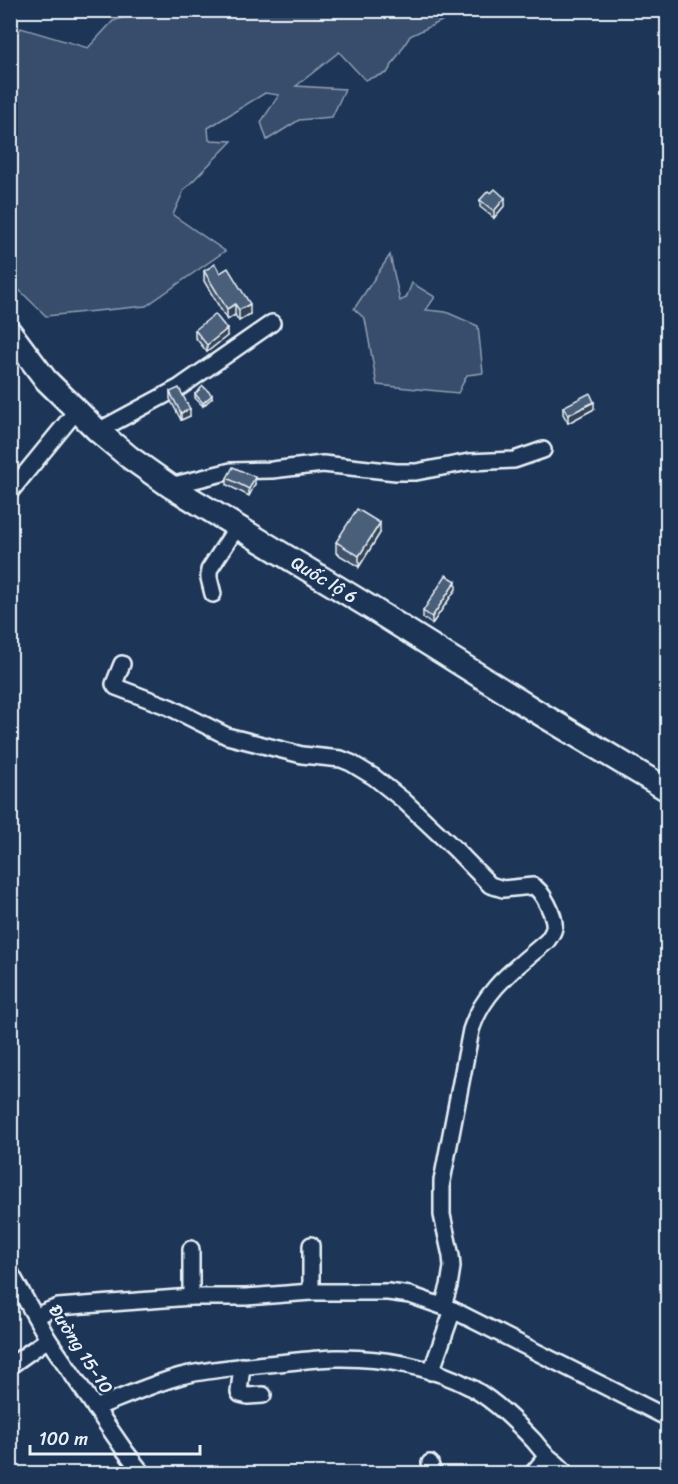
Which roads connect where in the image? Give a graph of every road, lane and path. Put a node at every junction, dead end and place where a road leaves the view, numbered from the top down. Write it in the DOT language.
graph roads {
  1 [pos="272,322"];
  2 [pos="10,332"];
  3 [pos="77,410"];
  4 [pos="98,431"];
  5 [pos="543,450"];
  6 [pos="170,486"];
  7 [pos="10,492"];
  8 [pos="237,527"];
  9 [pos="213,594"];
  10 [pos="122,664"];
  11 [pos="668,790"];
  12 [pos="311,1245"];
  13 [pos="191,1249"];
  14 [pos="10,1272"];
  15 [pos="311,1292"];
  16 [pos="191,1297"];
  17 [pos="448,1308"];
  18 [pos="37,1317"];
  19 [pos="48,1339"];
  20 [pos="10,1366"];
  21 [pos="242,1366"];
  22 [pos="431,1372"];
  23 [pos="263,1395"];
  24 [pos="95,1408"];
  25 [pos="668,1418"];
  26 [pos="547,1456"];
  27 [pos="143,1473"];
  28 [pos="532,1473"];
  29 [pos="566,1473"];
  1 -- 4 [label="street"];
  2 -- 3 [label="highway, Quốc lộ 6"];
  3 -- 4 [label="highway, Quốc lộ 6"];
  3 -- 7 [label="street"];
  4 -- 6 [label="highway, Quốc lộ 6"];
  5 -- 6 [label="street"];
  6 -- 8 [label="highway, Quốc lộ 6"];
  8 -- 9 [label="street"];
  8 -- 11 [label="highway, Quốc lộ 6"];
  10 -- 17 [label="street"];
  12 -- 15 [label="street"];
  13 -- 16 [label="street"];
  14 -- 18 [label="street, Đường 15-10"];
  15 -- 16 [label="street"];
  15 -- 17 [label="street"];
  16 -- 18 [label="street"];
  17 -- 22 [label="street"];
  17 -- 25 [label="street"];
  18 -- 19 [label="street, Đường 15-10"];
  19 -- 20 [label="street"];
  19 -- 24 [label="street, Đường 15-10"];
  21 -- 22 [label="street"];
  21 -- 23 [label="street"];
  21 -- 24 [label="street"];
  22 -- 26 [label="street"];
  24 -- 27 [label="street, Đường 15-10"];
  26 -- 28 [label="street"];
  26 -- 29 [label="street"];
}
